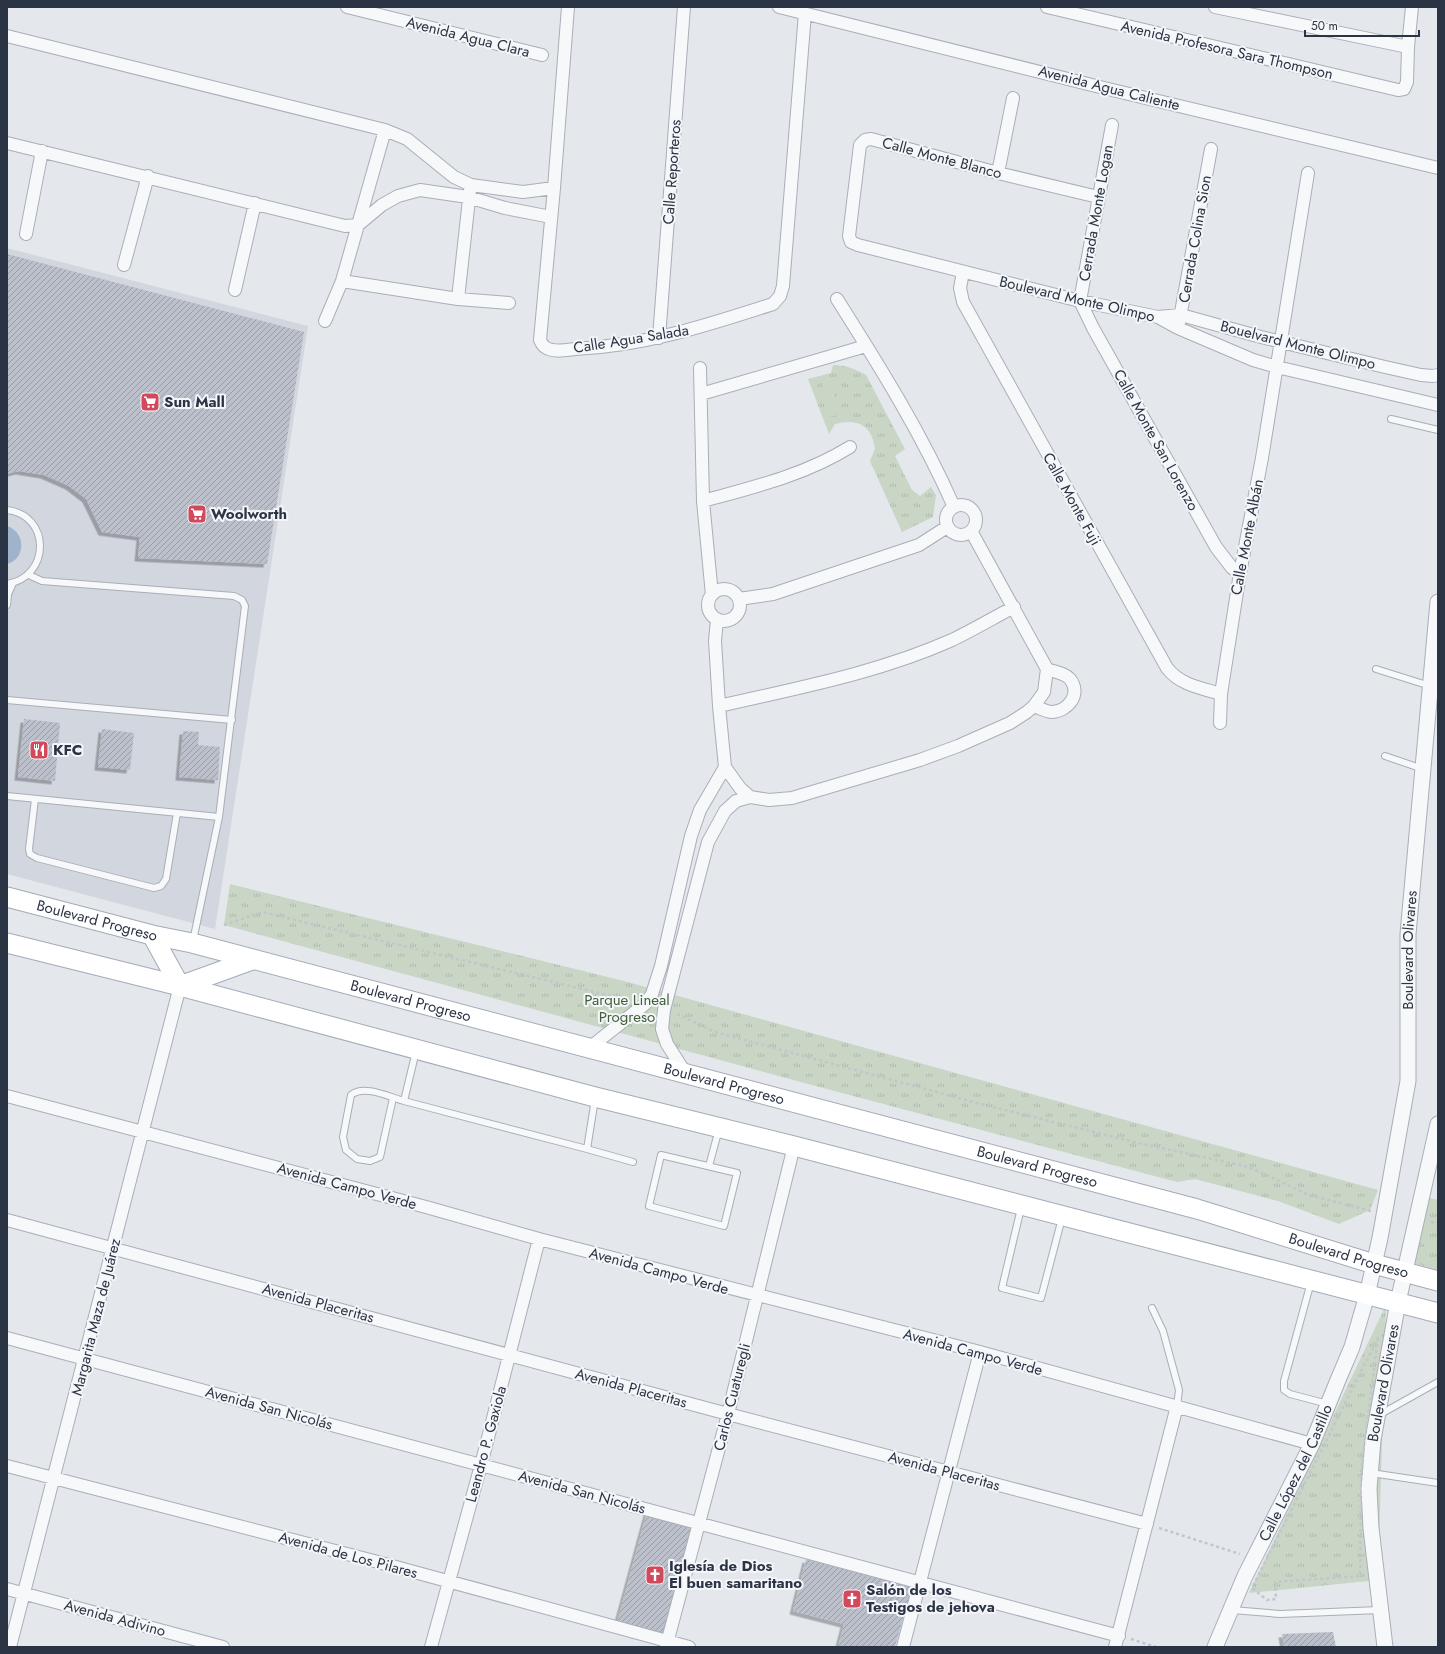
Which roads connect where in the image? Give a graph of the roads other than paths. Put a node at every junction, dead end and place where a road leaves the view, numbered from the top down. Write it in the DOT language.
graph roads {
  1 [pos="347,7"];
  2 [pos="568,7"];
  3 [pos="684,7"];
  4 [pos="780,7"];
  5 [pos="1051,7"];
  6 [pos="1215,7"];
  7 [pos="1412,7"];
  8 [pos="805,13"];
  9 [pos="7,36"];
  10 [pos="1408,47"];
  11 [pos="542,55"];
  12 [pos="1013,98"];
  13 [pos="1112,125"];
  14 [pos="385,130"];
  15 [pos="7,143"];
  16 [pos="1211,149"];
  17 [pos="42,151"];
  18 [pos="1438,168"];
  19 [pos="998,173"];
  20 [pos="1308,173"];
  21 [pos="148,176"];
  22 [pos="471,185"];
  23 [pos="554,188"];
  24 [pos="523,192"];
  25 [pos="468,197"];
  26 [pos="1098,198"];
  27 [pos="255,203"];
  28 [pos="520,211"];
  29 [pos="551,217"];
  30 [pos="358,225"];
  31 [pos="26,234"];
  32 [pos="851,242"];
  33 [pos="124,265"];
  34 [pos="963,272"];
  35 [pos="342,281"];
  36 [pos="235,290"];
  37 [pos="458,299"];
  38 [pos="837,299"];
  39 [pos="1080,301"];
  40 [pos="509,303"];
  41 [pos="1181,315"];
  42 [pos="1158,317"];
  43 [pos="325,321"];
  44 [pos="1178,328"];
  45 [pos="659,338"];
  46 [pos="866,346"];
  47 [pos="1280,347"];
  48 [pos="1277,367"];
  49 [pos="700,368"];
  50 [pos="1438,375"];
  51 [pos="701,394"];
  52 [pos="1438,405"];
  53 [pos="1391,419"];
  54 [pos="1438,430"];
  55 [pos="850,447"];
  56 [pos="703,501"];
  57 [pos="954,507"];
  58 [pos="7,510"];
  59 [pos="947,527"];
  60 [pos="971,531"];
  61 [pos="1240,573"];
  62 [pos="28,574"];
  63 [pos="10,584"];
  64 [pos="712,595"];
  65 [pos="739,600"];
  66 [pos="1438,603"];
  67 [pos="7,605"];
  68 [pos="1014,607"];
  69 [pos="717,619"];
  70 [pos="1047,669"];
  71 [pos="1376,669"];
  72 [pos="1430,686"];
  73 [pos="1221,694"];
  74 [pos="7,700"];
  75 [pos="718,706"];
  76 [pos="1034,706"];
  77 [pos="232,720"];
  78 [pos="1220,723"];
  79 [pos="1385,756"];
  80 [pos="725,767"];
  81 [pos="1423,769"];
  82 [pos="7,796"];
  83 [pos="750,797"];
  84 [pos="35,799"];
  85 [pos="178,813"];
  86 [pos="219,817"];
  87 [pos="691,836"];
  88 [pos="708,842"];
  89 [pos="7,897"];
  90 [pos="152,935"];
  91 [pos="7,943"];
  92 [pos="192,943"];
  93 [pos="252,960"];
  94 [pos="662,962"];
  95 [pos="675,966"];
  96 [pos="180,986"];
  97 [pos="416,1049"];
  98 [pos="588,1049"];
  99 [pos="686,1074"];
  100 [pos="7,1096"];
  101 [pos="595,1097"];
  102 [pos="393,1098"];
  103 [pos="404,1101"];
  104 [pos="1438,1124"];
  105 [pos="719,1127"];
  106 [pos="144,1131"];
  107 [pos="794,1146"];
  108 [pos="587,1149"];
  109 [pos="633,1162"];
  110 [pos="709,1166"];
  111 [pos="1022,1204"];
  112 [pos="1062,1214"];
  113 [pos="7,1220"];
  114 [pos="539,1240"];
  115 [pos="114,1248"];
  116 [pos="1374,1264"];
  117 [pos="1405,1272"];
  118 [pos="1312,1280"];
  119 [pos="1438,1281"];
  120 [pos="1367,1295"];
  121 [pos="757,1296"];
  122 [pos="1398,1302"];
  123 [pos="1152,1308"];
  124 [pos="1438,1313"];
  125 [pos="7,1338"];
  126 [pos="980,1352"];
  127 [pos="508,1355"];
  128 [pos="85,1359"];
  129 [pos="1438,1382"];
  130 [pos="1328,1404"];
  131 [pos="1177,1406"];
  132 [pos="728,1414"];
  133 [pos="1378,1415"];
  134 [pos="1312,1444"];
  135 [pos="481,1465"];
  136 [pos="7,1466"];
  137 [pos="948,1472"];
  138 [pos="1371,1473"];
  139 [pos="54,1478"];
  140 [pos="1438,1484"];
  141 [pos="699,1523"];
  142 [pos="1147,1524"];
  143 [pos="449,1582"];
  144 [pos="920,1582"];
  145 [pos="7,1589"];
  146 [pos="24,1594"];
  147 [pos="1230,1610"];
  148 [pos="1380,1610"];
  149 [pos="1117,1641"];
  150 [pos="667,1644"];
  151 [pos="10,1647"];
  152 [pos="223,1647"];
  153 [pos="431,1647"];
  154 [pos="688,1647"];
  155 [pos="903,1647"];
  156 [pos="1215,1647"];
  157 [pos="1385,1647"];
  1 -- 11 [label="street, Avenida Agua Clara"];
  2 -- 23 [label="street"];
  3 -- 45 [label="street, Calle Reporteros"];
  4 -- 8 [label="street, Avenida Agua Caliente"];
  5 -- 10 [label="street, Avenida Profesora Sara Thompson"];
  6 -- 10 [label="street"];
  7 -- 10 [label="street"];
  8 -- 18 [label="street, Avenida Agua Caliente"];
  8 -- 45 [label="street, Calle Agua Salada"];
  9 -- 14 [label="street"];
  12 -- 19 [label="street"];
  13 -- 26 [label="street, Cerrada Monte Logan"];
  14 -- 22 [label="street"];
  14 -- 30 [label="street"];
  15 -- 17 [label="street"];
  16 -- 41 [label="street, Cerrada Colina Sion"];
  17 -- 21 [label="street"];
  17 -- 31 [label="street"];
  19 -- 26 [label="street, Calle Monte Blanco"];
  19 -- 32 [label="street, Calle Monte Blanco"];
  20 -- 47 [label="street, Calle Monte Albán"];
  21 -- 27 [label="street"];
  21 -- 33 [label="street"];
  22 -- 24 [label="street"];
  22 -- 25 [label="street"];
  23 -- 24 [label="street"];
  23 -- 29 [label="street"];
  24 -- 28 [label="street"];
  25 -- 28 [label="street"];
  25 -- 30 [label="street"];
  25 -- 37 [label="street"];
  26 -- 39 [label="street, Cerrada Monte Logan"];
  27 -- 30 [label="street"];
  27 -- 36 [label="street"];
  28 -- 29 [label="street"];
  29 -- 45 [label="street, Calle Agua Salada"];
  30 -- 35 [label="street"];
  32 -- 34 [label="street, Boulevard Monte Olimpo"];
  34 -- 39 [label="street, Boulevard Monte Olimpo"];
  34 -- 73 [label="street, Calle Monte Fuji"];
  35 -- 37 [label="street"];
  35 -- 43 [label="street"];
  37 -- 40 [label="street"];
  38 -- 46 [label="street"];
  39 -- 42 [label="street, Boulevard Monte Olimpo"];
  39 -- 61 [label="street, Calle Monte San Lorenzo"];
  41 -- 42 [label="street, Bouelvard Monte Olimpo"];
  41 -- 44 [label="street, Cerrada Colina Sion"];
  41 -- 47 [label="street, Bouelvard Monte Olimpo"];
  42 -- 44 [label="street, Boulevard Monte Olimpo"];
  44 -- 48 [label="street, Boulevard Monte Olimpo"];
  46 -- 51 [label="street"];
  46 -- 57 [label="street"];
  47 -- 48 [label="street, Calle Monte Albán"];
  47 -- 50 [label="street, Bouelvard Monte Olimpo"];
  48 -- 52 [label="street, Boulevard Monte Olimpo"];
  48 -- 61 [label="street, Calle Monte Albán"];
  49 -- 51 [label="street"];
  51 -- 56 [label="street"];
  53 -- 54 [label="lane"];
  55 -- 56 [label="street"];
  56 -- 64 [label="street"];
  57 -- 59 [label="street"];
  57 -- 60 [label="street"];
  58 -- 62 [label="lane"];
  59 -- 60 [label="street"];
  59 -- 65 [label="street"];
  60 -- 68 [label="street"];
  61 -- 73 [label="street, Calle Monte Albán"];
  62 -- 63 [label="lane"];
  62 -- 77 [label="lane"];
  63 -- 67 [label="lane"];
  64 -- 65 [label="street"];
  64 -- 69 [label="street"];
  65 -- 69 [label="street"];
  66 -- 72 [label="street, Boulevard Olivares"];
  68 -- 70 [label="street"];
  68 -- 75 [label="street"];
  69 -- 75 [label="street"];
  70 -- 76 [label="street"];
  70 -- 76 [label="street"];
  71 -- 72 [label="lane"];
  72 -- 81 [label="street, Boulevard Olivares"];
  73 -- 78 [label="street, Calle Monte Albán"];
  74 -- 77 [label="lane"];
  75 -- 80 [label="street"];
  76 -- 83 [label="street"];
  77 -- 86 [label="lane"];
  79 -- 81 [label="lane"];
  80 -- 83 [label="street"];
  80 -- 87 [label="street"];
  81 -- 116 [label="street, Boulevard Olivares"];
  82 -- 84 [label="lane"];
  83 -- 88 [label="street"];
  84 -- 85 [label="lane"];
  84 -- 85 [label="lane"];
  85 -- 86 [label="lane"];
  86 -- 92 [label="lane"];
  87 -- 88 [label="street"];
  87 -- 94 [label="street"];
  88 -- 95 [label="street"];
  89 -- 90 [label="main road, Boulevard Progreso"];
  90 -- 92 [label="main road, Boulevard Progreso"];
  90 -- 96 [label="main road"];
  91 -- 96 [label="main road"];
  92 -- 93 [label="main road, Boulevard Progreso"];
  93 -- 96 [label="main road"];
  93 -- 98 [label="main road, Boulevard Progreso"];
  94 -- 95 [label="street"];
  94 -- 98 [label="street"];
  95 -- 99 [label="street"];
  96 -- 97 [label="main road"];
  96 -- 106 [label="street, Margarita Maza de Juárez"];
  97 -- 101 [label="main road"];
  97 -- 103 [label="lane"];
  98 -- 99 [label="main road, Boulevard Progreso"];
  99 -- 116 [label="main road, Boulevard Progreso"];
  100 -- 106 [label="street, Avenida Campo Verde"];
  101 -- 105 [label="main road"];
  101 -- 108 [label="lane"];
  102 -- 102 [label="lane"];
  102 -- 103 [label="lane"];
  103 -- 108 [label="lane"];
  104 -- 117 [label="street, Boulevard Olivares"];
  105 -- 107 [label="main road"];
  105 -- 110 [label="lane"];
  106 -- 114 [label="street, Avenida Campo Verde"];
  106 -- 115 [label="street, Margarita Maza de Juárez"];
  107 -- 111 [label="main road"];
  107 -- 121 [label="street, Carlos Cuaturegli"];
  108 -- 109 [label="lane"];
  110 -- 110 [label="lane"];
  111 -- 112 [label="main road"];
  111 -- 112 [label="lane"];
  112 -- 118 [label="main road"];
  113 -- 115 [label="street, Avenida Placeritas"];
  114 -- 121 [label="street, Avenida Campo Verde"];
  114 -- 127 [label="street, Leandro P. Gaxiola"];
  115 -- 127 [label="street, Avenida Placeritas"];
  115 -- 128 [label="street, Margarita Maza de Juárez"];
  116 -- 117 [label="main road, Boulevard Progreso"];
  116 -- 120 [label="street, Boulevard Olivares"];
  117 -- 119 [label="main road, Boulevard Progreso"];
  117 -- 122 [label="street, Boulevard Olivares"];
  118 -- 120 [label="main road"];
  118 -- 130 [label="lane"];
  120 -- 122 [label="main road"];
  120 -- 130 [label="street, Calle López del Castillo"];
  121 -- 126 [label="street, Avenida Campo Verde"];
  121 -- 132 [label="street, Carlos Cuaturegli"];
  122 -- 124 [label="main road"];
  122 -- 133 [label="street, Boulevard Olivares"];
  123 -- 131 [label="lane"];
  125 -- 128 [label="street, Avenida San Nicolás"];
  126 -- 131 [label="street, Avenida Campo Verde"];
  126 -- 137 [label="street"];
  127 -- 132 [label="street, Avenida Placeritas"];
  127 -- 135 [label="street, Leandro P. Gaxiola"];
  128 -- 135 [label="street, Avenida San Nicolás"];
  128 -- 139 [label="street, Margarita Maza de Juárez"];
  129 -- 133 [label="lane"];
  130 -- 134 [label="street, Calle López del Castillo"];
  131 -- 134 [label="street, Avenida Campo Verde"];
  131 -- 142 [label="street"];
  132 -- 137 [label="street, Avenida Placeritas"];
  132 -- 141 [label="street, Carlos Cuaturegli"];
  133 -- 138 [label="street, Boulevard Olivares"];
  134 -- 147 [label="street, Calle López del Castillo"];
  135 -- 141 [label="street, Avenida San Nicolás"];
  135 -- 143 [label="street, Leandro P. Gaxiola"];
  136 -- 139 [label="street, Avenida de Los Pilares"];
  137 -- 142 [label="street, Avenida Placeritas"];
  137 -- 144 [label="street"];
  138 -- 140 [label="lane"];
  138 -- 148 [label="street, Boulevard Olivares"];
  139 -- 143 [label="street, Avenida de Los Pilares"];
  139 -- 146 [label="street, Margarita Maza de Juárez"];
  141 -- 144 [label="street, Avenida San Nicolás"];
  141 -- 150 [label="street, Carlos Cuaturegli"];
  142 -- 149 [label="street"];
  143 -- 150 [label="street, Avenida de Los Pilares"];
  143 -- 153 [label="street, Leandro P. Gaxiola"];
  144 -- 149 [label="street, Avenida San Nicolás"];
  144 -- 155 [label="street"];
  145 -- 146 [label="street, Avenida Adivino"];
  146 -- 151 [label="street, Margarita Maza de Juárez"];
  146 -- 152 [label="street, Avenida Adivino"];
  147 -- 148 [label="lane"];
  147 -- 156 [label="street, Calle López del Castillo"];
  148 -- 157 [label="street, Boulevard Olivares"];
  150 -- 154 [label="street, Avenida de Los Pilares"];
}
